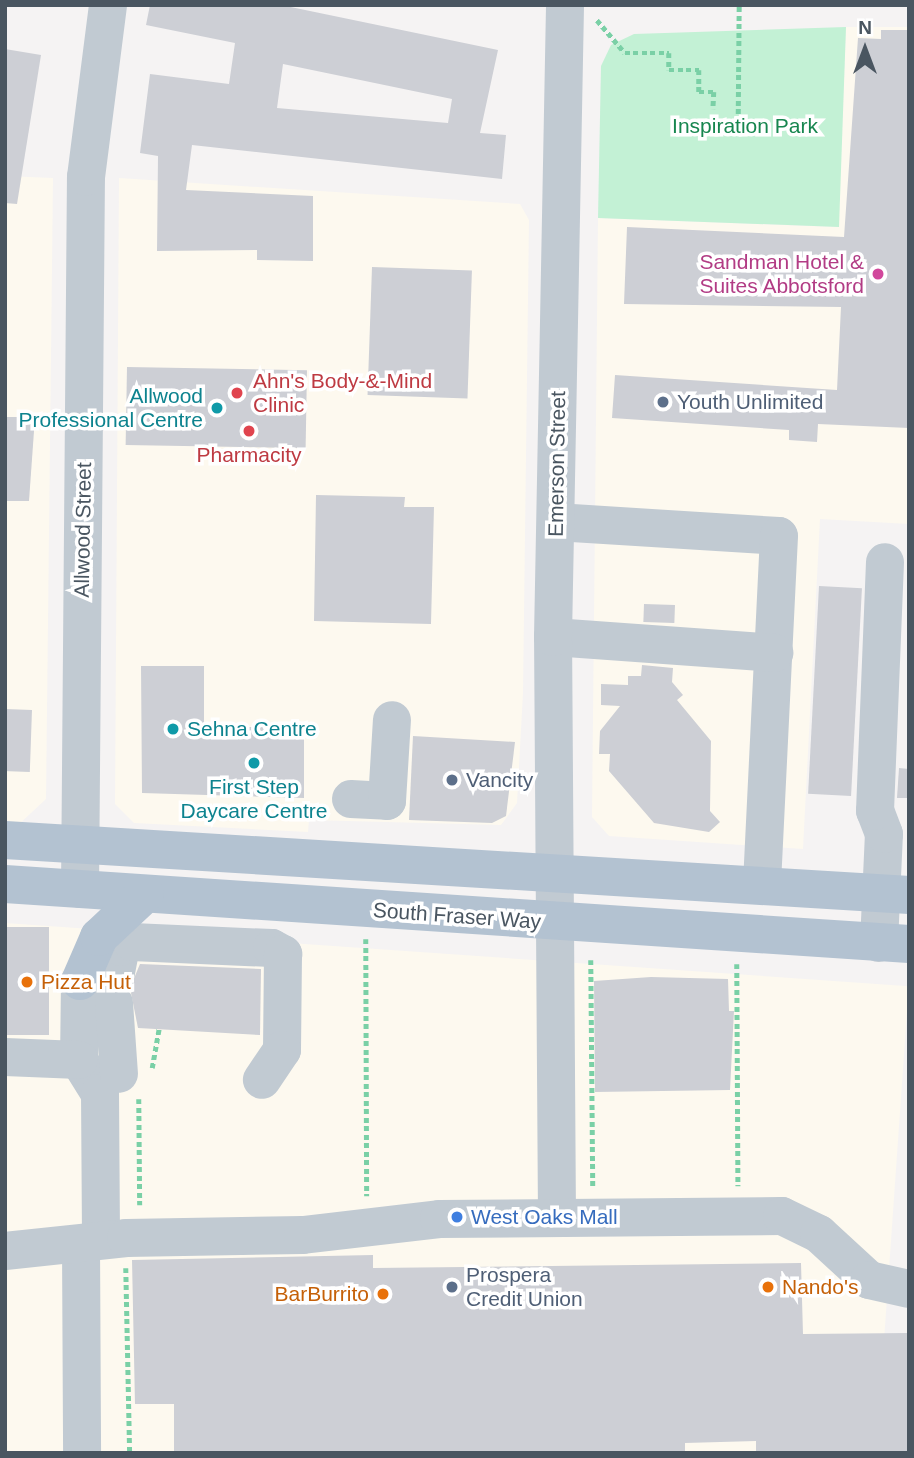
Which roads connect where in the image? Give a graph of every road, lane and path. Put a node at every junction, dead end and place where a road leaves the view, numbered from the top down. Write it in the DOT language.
graph roads {
  1 [pos="108,5"];
  2 [pos="738,5"];
  3 [pos="579,11"];
  4 [pos="713,109"];
  5 [pos="738,114"];
  6 [pos="556,522"];
  7 [pos="897,576"];
  8 [pos="554,637"];
  9 [pos="774,653"];
  10 [pos="392,720"];
  11 [pos="351,799"];
  12 [pos="5,840"];
  13 [pos="78,845"];
  14 [pos="554,874"];
  15 [pos="5,884"];
  16 [pos="762,886"];
  17 [pos="80,889"];
  18 [pos="145,894"];
  19 [pos="895,894"];
  20 [pos="369,909"];
  21 [pos="554,923"];
  22 [pos="737,934"];
  23 [pos="894,944"];
  24 [pos="591,960"];
  25 [pos="103,985"];
  26 [pos="159,1029"];
  27 [pos="5,1057"];
  28 [pos="79,1060"];
  29 [pos="137,1080"];
  30 [pos="262,1080"];
  31 [pos="738,1216"];
  32 [pos="575,1217"];
  33 [pos="361,1224"];
  34 [pos="112,1240"];
  35 [pos="5,1251"];
  36 [pos="909,1289"];
  37 [pos="82,1453"];
  38 [pos="130,1453"];
  1 -- 13 [label="street, Allwood Street"];
  2 -- 5 [label="path"];
  3 -- 4 [label="path"];
  3 -- 6 [label="street, Emerson Street"];
  6 -- 8 [label="street, Emerson Street"];
  6 -- 9 [label="street"];
  7 -- 19 [label="street"];
  8 -- 9 [label="street"];
  8 -- 14 [label="street, Emerson Street"];
  9 -- 16 [label="street"];
  10 -- 11 [label="street"];
  12 -- 13 [label="main road"];
  13 -- 14 [label="main road"];
  13 -- 17 [label="street, Allwood Street"];
  14 -- 16 [label="main road"];
  14 -- 21 [label="street, Emerson Street"];
  15 -- 17 [label="main road, South Fraser Way"];
  16 -- 19 [label="main road"];
  17 -- 18 [label="main road, South Fraser Way"];
  17 -- 25 [label="main road"];
  18 -- 20 [label="main road, South Fraser Way"];
  18 -- 25 [label="main road"];
  19 -- 23 [label="street"];
  20 -- 21 [label="main road, South Fraser Way"];
  20 -- 33 [label="path"];
  21 -- 22 [label="main road, South Fraser Way"];
  21 -- 32 [label="street, Emerson Street"];
  22 -- 23 [label="main road, South Fraser Way"];
  22 -- 31 [label="path"];
  24 -- 32 [label="path"];
  25 -- 28 [label="street"];
  25 -- 29 [label="street"];
  25 -- 30 [label="street"];
  26 -- 29 [label="path"];
  27 -- 28 [label="street"];
  28 -- 34 [label="street"];
  29 -- 34 [label="path"];
  31 -- 32 [label="street"];
  31 -- 36 [label="street"];
  32 -- 33 [label="street"];
  33 -- 34 [label="street"];
  34 -- 35 [label="street"];
  34 -- 37 [label="street"];
  34 -- 38 [label="path"];
}
